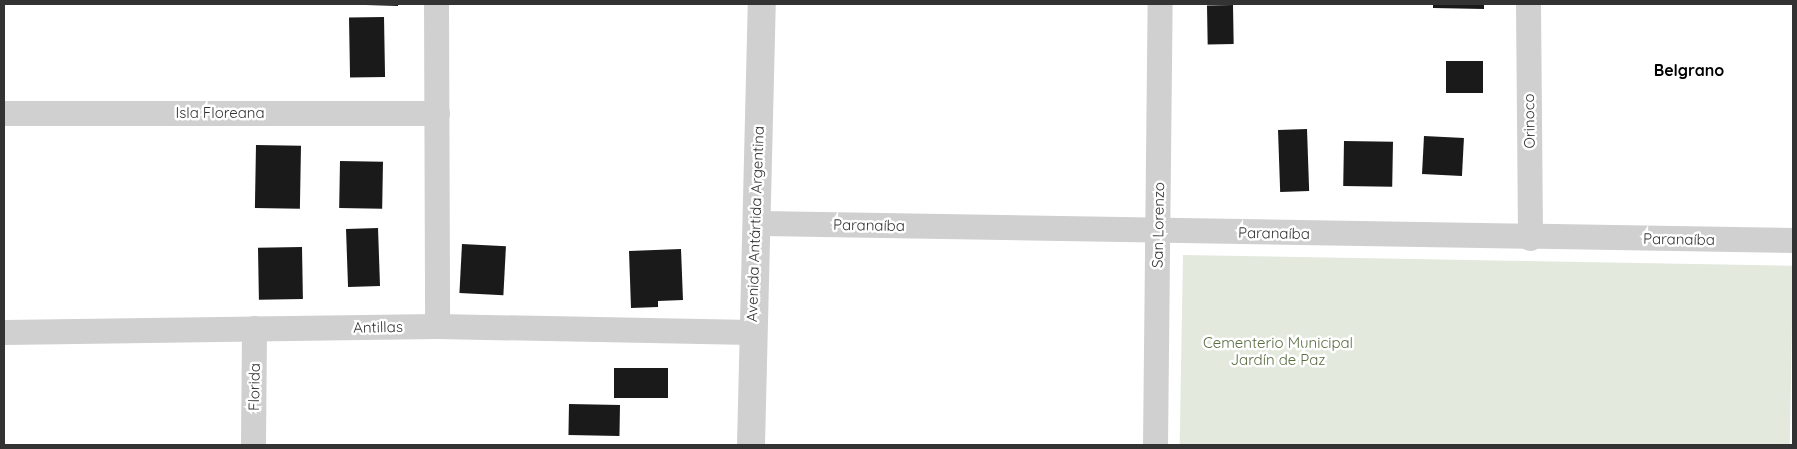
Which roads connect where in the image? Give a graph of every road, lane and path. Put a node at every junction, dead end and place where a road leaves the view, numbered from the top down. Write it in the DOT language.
graph roads {
  1 [pos="436,4"];
  2 [pos="762,4"];
  3 [pos="1160,4"];
  4 [pos="1528,4"];
  5 [pos="4,112"];
  6 [pos="437,113"];
  7 [pos="756,223"];
  8 [pos="1158,231"];
  9 [pos="1530,238"];
  10 [pos="1793,240"];
  11 [pos="437,326"];
  12 [pos="254,328"];
  13 [pos="4,332"];
  14 [pos="752,332"];
  15 [pos="253,445"];
  16 [pos="751,445"];
  17 [pos="1155,445"];
  1 -- 6 [label="street"];
  2 -- 7 [label="street, Avenida Antártida Argentina"];
  3 -- 8 [label="street, San Lorenzo"];
  4 -- 9 [label="street, Orinoco"];
  5 -- 6 [label="street, Isla Floreana"];
  6 -- 11 [label="street"];
  7 -- 8 [label="street, Paranaíba"];
  7 -- 14 [label="street, Avenida Antártida Argentina"];
  8 -- 9 [label="street, Paranaíba"];
  8 -- 17 [label="street, San Lorenzo"];
  9 -- 10 [label="street, Paranaíba"];
  11 -- 12 [label="street, Antillas"];
  11 -- 14 [label="street, Antillas"];
  12 -- 13 [label="street, Antillas"];
  12 -- 15 [label="street, Florida"];
  14 -- 16 [label="street, Avenida Antártida Argentina"];
}
